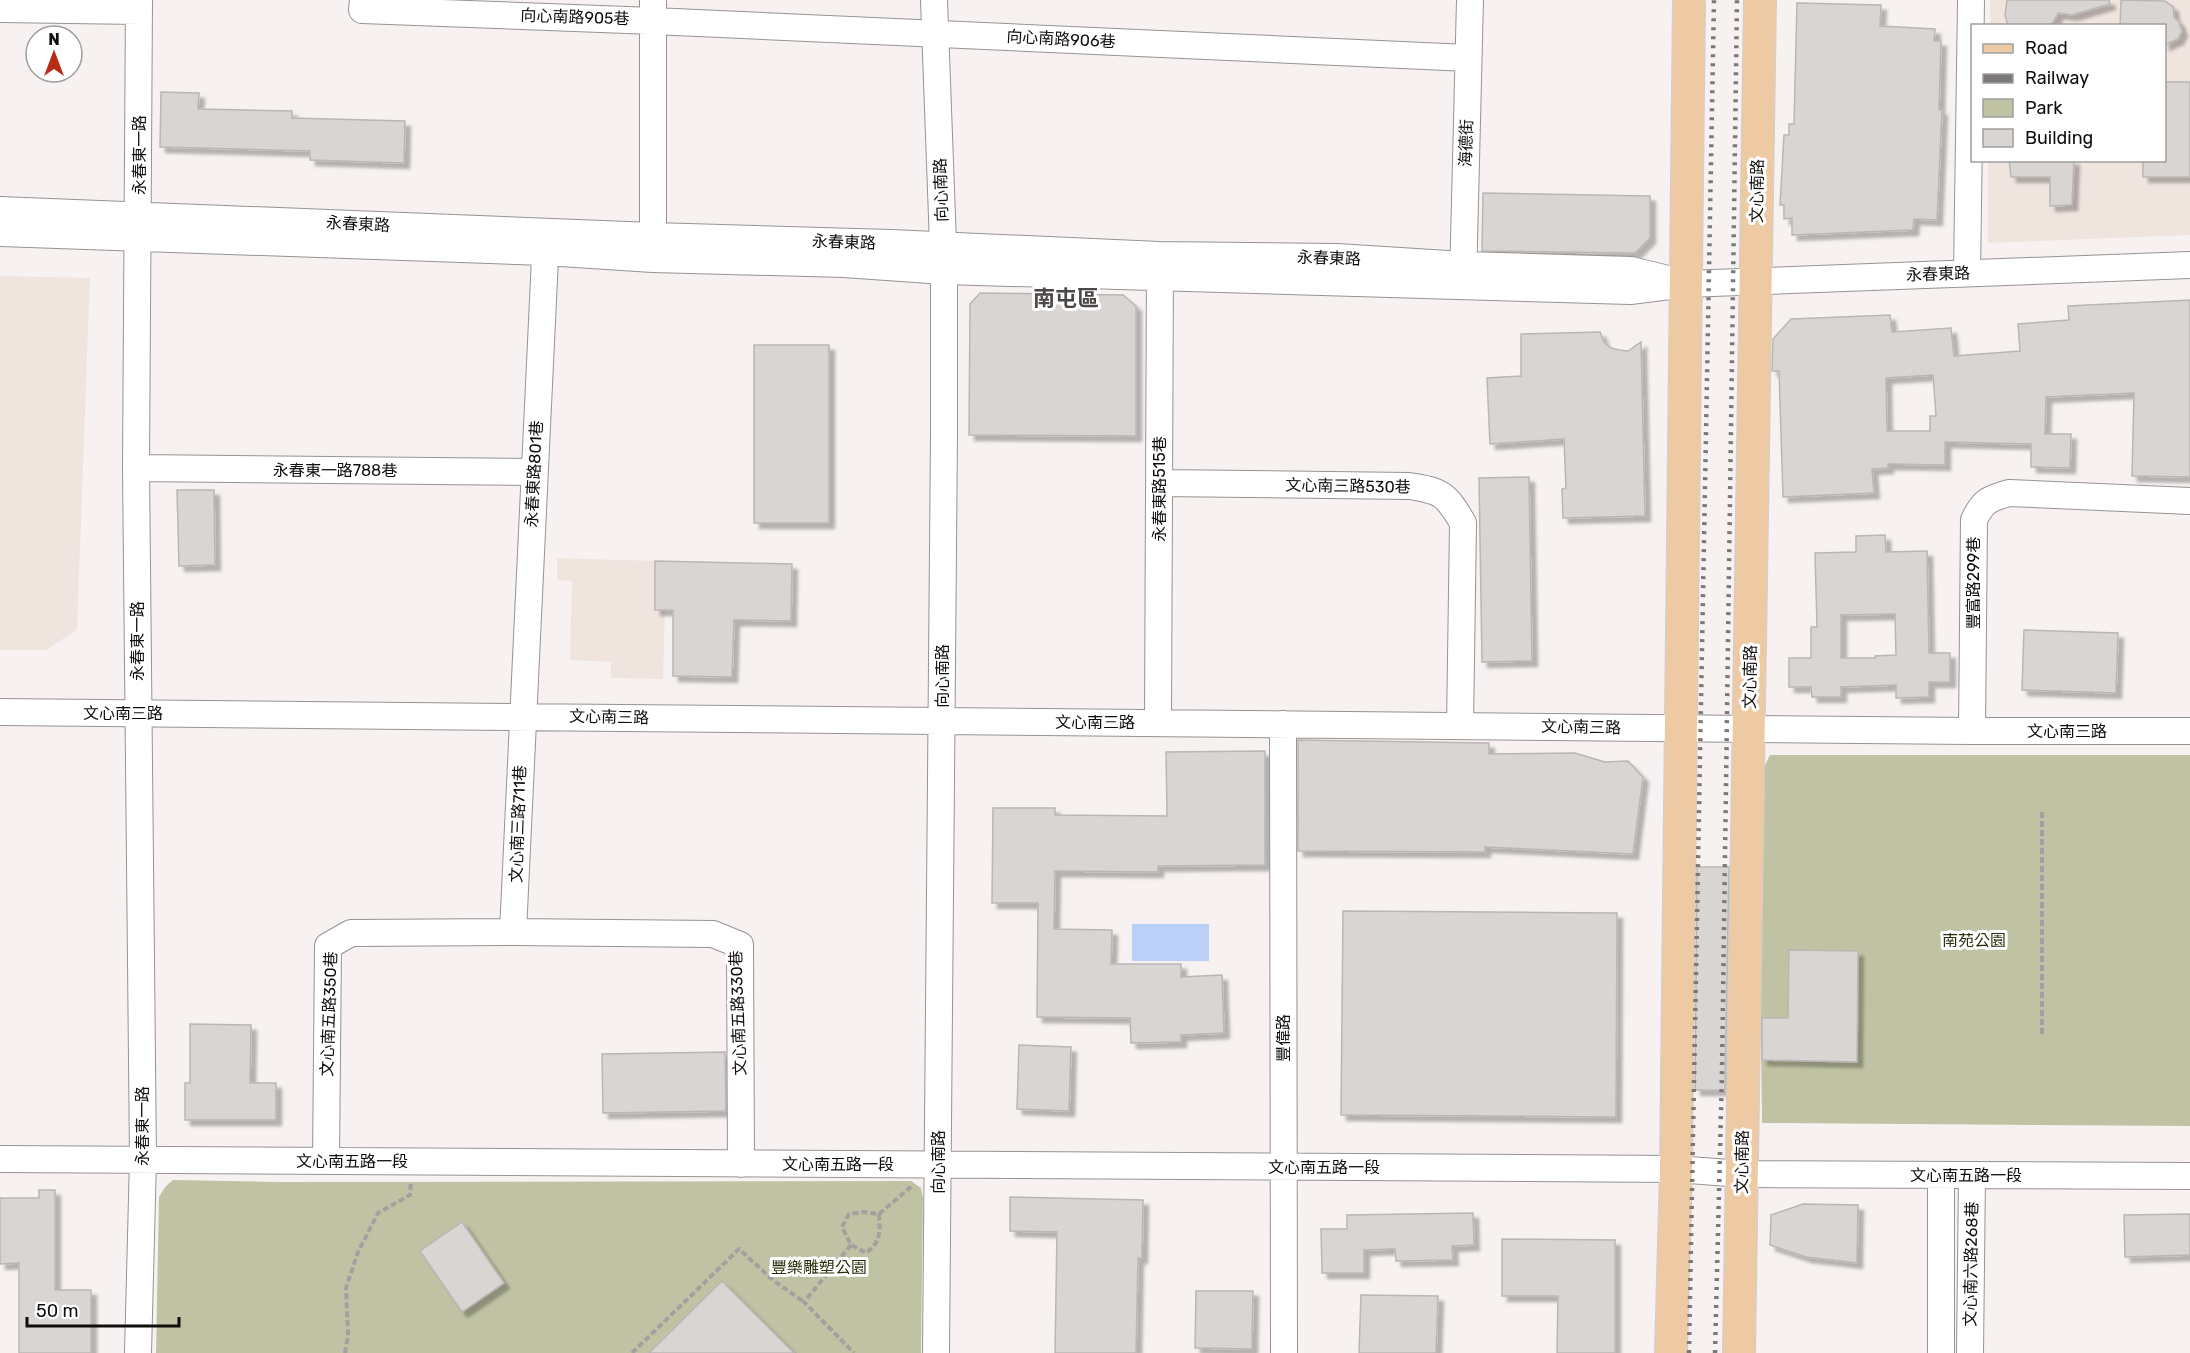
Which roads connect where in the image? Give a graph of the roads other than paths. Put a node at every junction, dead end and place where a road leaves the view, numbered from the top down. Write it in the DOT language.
graph roads {
  1 [pos="363,0"];
  2 [pos="934,0"];
  3 [pos="1470,0"];
  4 [pos="1689,0"];
  5 [pos="1760,0"];
  6 [pos="1971,0"];
  7 [pos="139,6"];
  8 [pos="0,9"];
  9 [pos="653,10"];
  10 [pos="935,33"];
  11 [pos="1468,58"];
  12 [pos="0,210"];
  13 [pos="138,226"];
  14 [pos="0,233"];
  15 [pos="545,242"];
  16 [pos="943,246"];
  17 [pos="653,248"];
  18 [pos="2190,265"];
  19 [pos="1160,266"];
  20 [pos="944,271"];
  21 [pos="1967,273"];
  22 [pos="1463,275"];
  23 [pos="1755,281"];
  24 [pos="1686,284"];
  25 [pos="136,468"];
  26 [pos="534,472"];
  27 [pos="1159,483"];
  28 [pos="2190,501"];
  29 [pos="0,712"];
  30 [pos="137,713"];
  31 [pos="522,717"];
  32 [pos="942,720"];
  33 [pos="1158,723"];
  34 [pos="1283,724"];
  35 [pos="1460,726"];
  36 [pos="1681,728"];
  37 [pos="1749,729"];
  38 [pos="1972,731"];
  39 [pos="2190,731"];
  40 [pos="513,932"];
  41 [pos="0,1159"];
  42 [pos="142,1159"];
  43 [pos="326,1161"];
  44 [pos="741,1164"];
  45 [pos="938,1165"];
  46 [pos="1283,1167"];
  47 [pos="1676,1169"];
  48 [pos="1742,1174"];
  49 [pos="1972,1175"];
  50 [pos="1941,1176"];
  51 [pos="2190,1176"];
  52 [pos="138,1353"];
  53 [pos="936,1353"];
  54 [pos="1284,1353"];
  55 [pos="1671,1353"];
  56 [pos="1739,1353"];
  57 [pos="1941,1353"];
  58 [pos="1970,1353"];
  1 -- 9 [label="street, 向心南路905巷"];
  2 -- 10 [label="street, 向心南路"];
  3 -- 11 [label="street, 海德街"];
  4 -- 24 [label="main road"];
  5 -- 23 [label="main road, 文心南路"];
  6 -- 21 [label="street"];
  7 -- 8 [label="street"];
  7 -- 13 [label="street, 永春東一路"];
  9 -- 10 [label="street, 向心南路906巷"];
  9 -- 17 [label="street"];
  10 -- 11 [label="street, 向心南路906巷"];
  10 -- 16 [label="street, 向心南路"];
  11 -- 22 [label="street, 海德街"];
  12 -- 13 [label="street, 永春東路"];
  13 -- 14 [label="street, 永春東路"];
  13 -- 15 [label="street, 永春東路"];
  13 -- 25 [label="street, 永春東一路"];
  15 -- 17 [label="street, 永春東路"];
  15 -- 26 [label="street, 永春東路801巷"];
  16 -- 17 [label="street, 永春東路"];
  16 -- 19 [label="street, 永春東路"];
  16 -- 20 [label="street, 向心南路"];
  17 -- 20 [label="street, 永春東路"];
  18 -- 21 [label="street, 永春東路"];
  19 -- 20 [label="street, 永春東路"];
  19 -- 22 [label="street, 永春東路"];
  19 -- 27 [label="street, 永春東路515巷"];
  20 -- 32 [label="street, 向心南路"];
  21 -- 23 [label="street, 永春東路"];
  22 -- 24 [label="street, 永春東路"];
  23 -- 24 [label="street, 永春東路"];
  23 -- 37 [label="main road, 文心南路"];
  24 -- 36 [label="main road"];
  25 -- 26 [label="street, 永春東一路788巷"];
  25 -- 30 [label="street, 永春東一路"];
  26 -- 31 [label="street, 永春東路801巷"];
  27 -- 33 [label="street, 永春東路515巷"];
  27 -- 35 [label="street, 文心南三路530巷"];
  28 -- 38 [label="street, 豐富路299巷"];
  29 -- 30 [label="street, 文心南三路"];
  30 -- 31 [label="street, 文心南三路"];
  30 -- 42 [label="street, 永春東一路"];
  31 -- 32 [label="street, 文心南三路"];
  31 -- 40 [label="street, 文心南三路711巷"];
  32 -- 33 [label="street, 文心南三路"];
  32 -- 45 [label="street, 向心南路"];
  33 -- 34 [label="street, 文心南三路"];
  34 -- 35 [label="street, 文心南三路"];
  34 -- 46 [label="street, 豐偉路"];
  35 -- 36 [label="street, 文心南三路"];
  36 -- 37 [label="street, 文心南三路"];
  36 -- 47 [label="main road"];
  37 -- 38 [label="street, 文心南三路"];
  37 -- 48 [label="main road, 文心南路"];
  38 -- 39 [label="street, 文心南三路"];
  40 -- 43 [label="street, 文心南五路350巷"];
  40 -- 44 [label="street, 文心南五路330巷"];
  41 -- 42 [label="street, 文心南五路一段"];
  42 -- 43 [label="street, 文心南五路一段"];
  42 -- 52 [label="street, 永春東一路"];
  43 -- 44 [label="street, 文心南五路一段"];
  44 -- 45 [label="street, 文心南五路一段"];
  45 -- 46 [label="street, 文心南五路一段"];
  45 -- 53 [label="street, 向心南路"];
  46 -- 47 [label="street, 文心南五路一段"];
  46 -- 54 [label="street, 豐偉路"];
  47 -- 48 [label="street, 文心南五路一段"];
  47 -- 55 [label="main road"];
  48 -- 50 [label="street, 文心南五路一段"];
  48 -- 56 [label="main road, 文心南路"];
  49 -- 50 [label="street, 文心南五路一段"];
  49 -- 51 [label="street, 文心南五路一段"];
  49 -- 58 [label="street, 文心南六路268巷"];
  50 -- 57 [label="street, 文心南六路268巷"];
}
